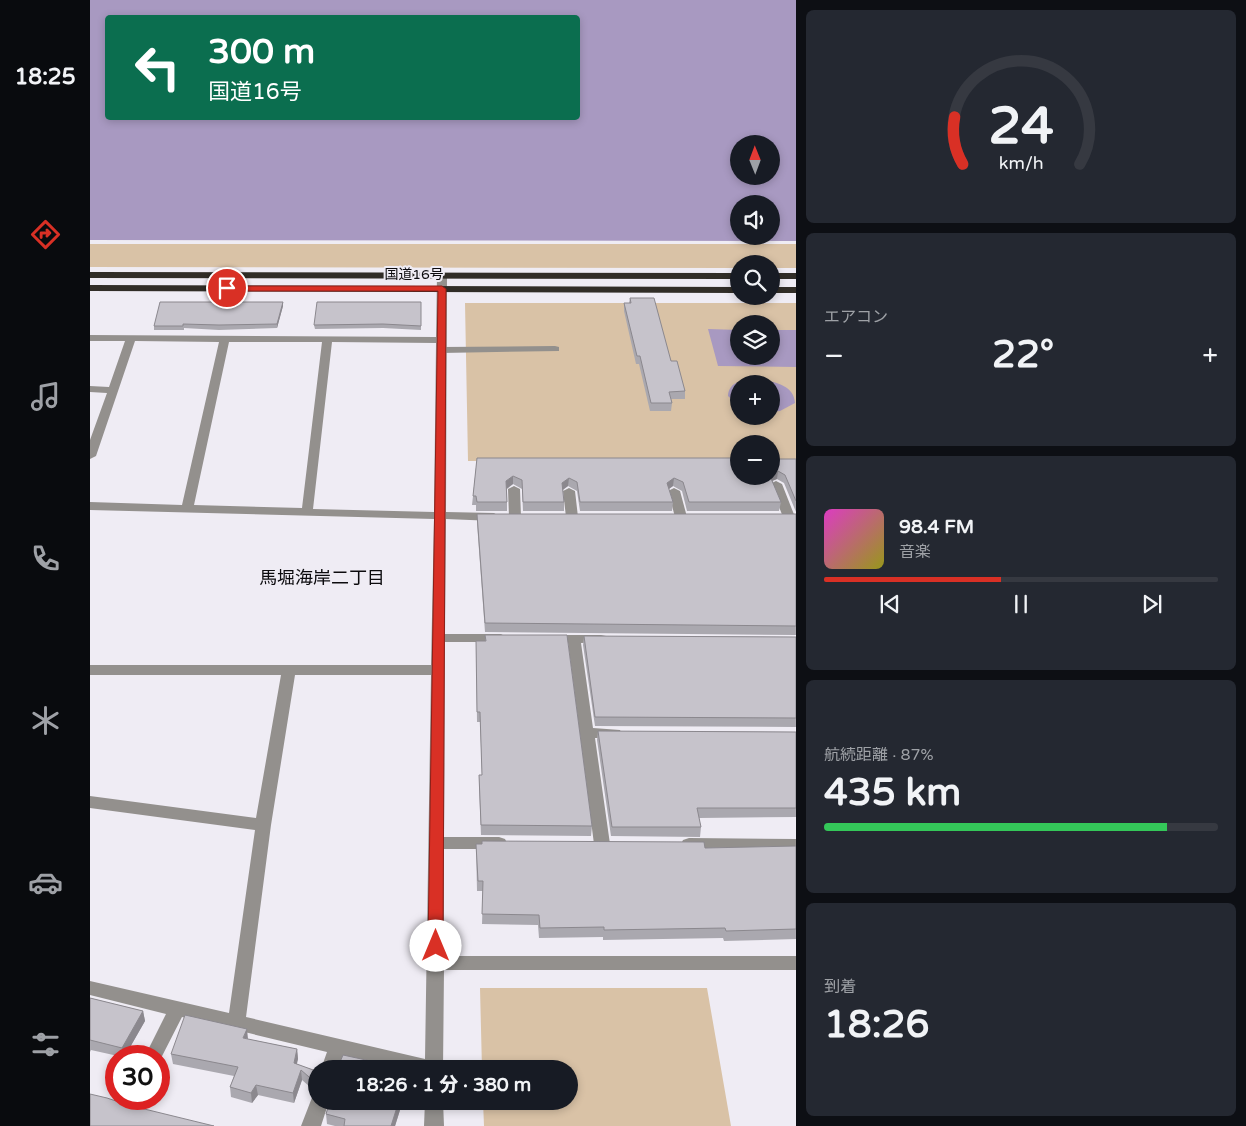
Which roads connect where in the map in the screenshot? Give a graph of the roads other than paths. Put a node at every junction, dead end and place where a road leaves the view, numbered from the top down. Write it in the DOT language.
graph roads {
  1 [pos="90,275"];
  2 [pos="730,276"];
  3 [pos="780,276"];
  4 [pos="796,276"];
  5 [pos="442,282"];
  6 [pos="90,288"];
  7 [pos="730,290"];
  8 [pos="780,290"];
  9 [pos="796,290"];
  10 [pos="90,338"];
  11 [pos="131,339"];
  12 [pos="226,339"];
  13 [pos="327,340"];
  14 [pos="441,345"];
  15 [pos="555,349"];
  16 [pos="90,389"];
  17 [pos="113,390"];
  18 [pos="91,449"];
  19 [pos="776,485"];
  20 [pos="514,489"];
  21 [pos="569,491"];
  22 [pos="674,491"];
  23 [pos="90,506"];
  24 [pos="187,509"];
  25 [pos="307,513"];
  26 [pos="440,517"];
  27 [pos="572,517"];
  28 [pos="681,517"];
  29 [pos="788,517"];
  30 [pos="438,638"];
  31 [pos="516,638"];
  32 [pos="536,639"];
  33 [pos="574,639"];
  34 [pos="613,639"];
  35 [pos="90,670"];
  36 [pos="289,670"];
  37 [pos="438,670"];
  38 [pos="587,734"];
  39 [pos="627,734"];
  40 [pos="90,802"];
  41 [pos="263,825"];
  42 [pos="436,843"];
  43 [pos="514,843"];
  44 [pos="582,844"];
  45 [pos="602,844"];
  46 [pos="621,844"];
  47 [pos="670,844"];
  48 [pos="796,845"];
  49 [pos="435,963"];
  50 [pos="796,963"];
  51 [pos="90,988"];
  52 [pos="178,1008"];
  53 [pos="237,1021"];
  54 [pos="160,1045"];
  55 [pos="338,1046"];
  56 [pos="333,1060"];
  57 [pos="395,1060"];
  58 [pos="432,1060"];
  59 [pos="317,1110"];
  60 [pos="434,1110"];
  61 [pos="311,1126"];
  62 [pos="434,1126"];
  1 -- 5 [label="highway, 国道16号"];
  2 -- 5 [label="highway, 国道16号"];
  3 -- 4 [label="highway"];
  5 -- 6 [label="highway, 国道16号"];
  5 -- 7 [label="highway, 国道16号"];
  5 -- 14 [label="street"];
  8 -- 9 [label="highway"];
  10 -- 11 [label="street"];
  11 -- 12 [label="street"];
  11 -- 17 [label="street"];
  12 -- 13 [label="street"];
  12 -- 24 [label="street"];
  13 -- 14 [label="street"];
  13 -- 25 [label="street"];
  14 -- 15 [label="street"];
  14 -- 26 [label="street"];
  16 -- 17 [label="street"];
  17 -- 18 [label="street"];
  19 -- 29 [label="street"];
  20 -- 26 [label="street"];
  21 -- 27 [label="street"];
  22 -- 28 [label="street"];
  23 -- 24 [label="street"];
  24 -- 25 [label="street"];
  25 -- 26 [label="street"];
  26 -- 30 [label="street"];
  30 -- 31 [label="street"];
  30 -- 37 [label="street"];
  32 -- 33 [label="street"];
  33 -- 34 [label="street"];
  33 -- 38 [label="street"];
  35 -- 36 [label="street"];
  36 -- 37 [label="street"];
  36 -- 41 [label="street"];
  37 -- 42 [label="street"];
  38 -- 39 [label="street"];
  38 -- 45 [label="street"];
  40 -- 41 [label="street"];
  41 -- 53 [label="street"];
  42 -- 43 [label="street"];
  42 -- 49 [label="street"];
  44 -- 45 [label="street"];
  45 -- 46 [label="street"];
  47 -- 48 [label="street"];
  49 -- 50 [label="street"];
  49 -- 58 [label="street"];
  51 -- 52 [label="street"];
  52 -- 53 [label="street"];
  52 -- 54 [label="street"];
  53 -- 55 [label="street"];
  55 -- 56 [label="street"];
  55 -- 57 [label="street"];
  59 -- 61 [label="street"];
  60 -- 62 [label="street"];
}
